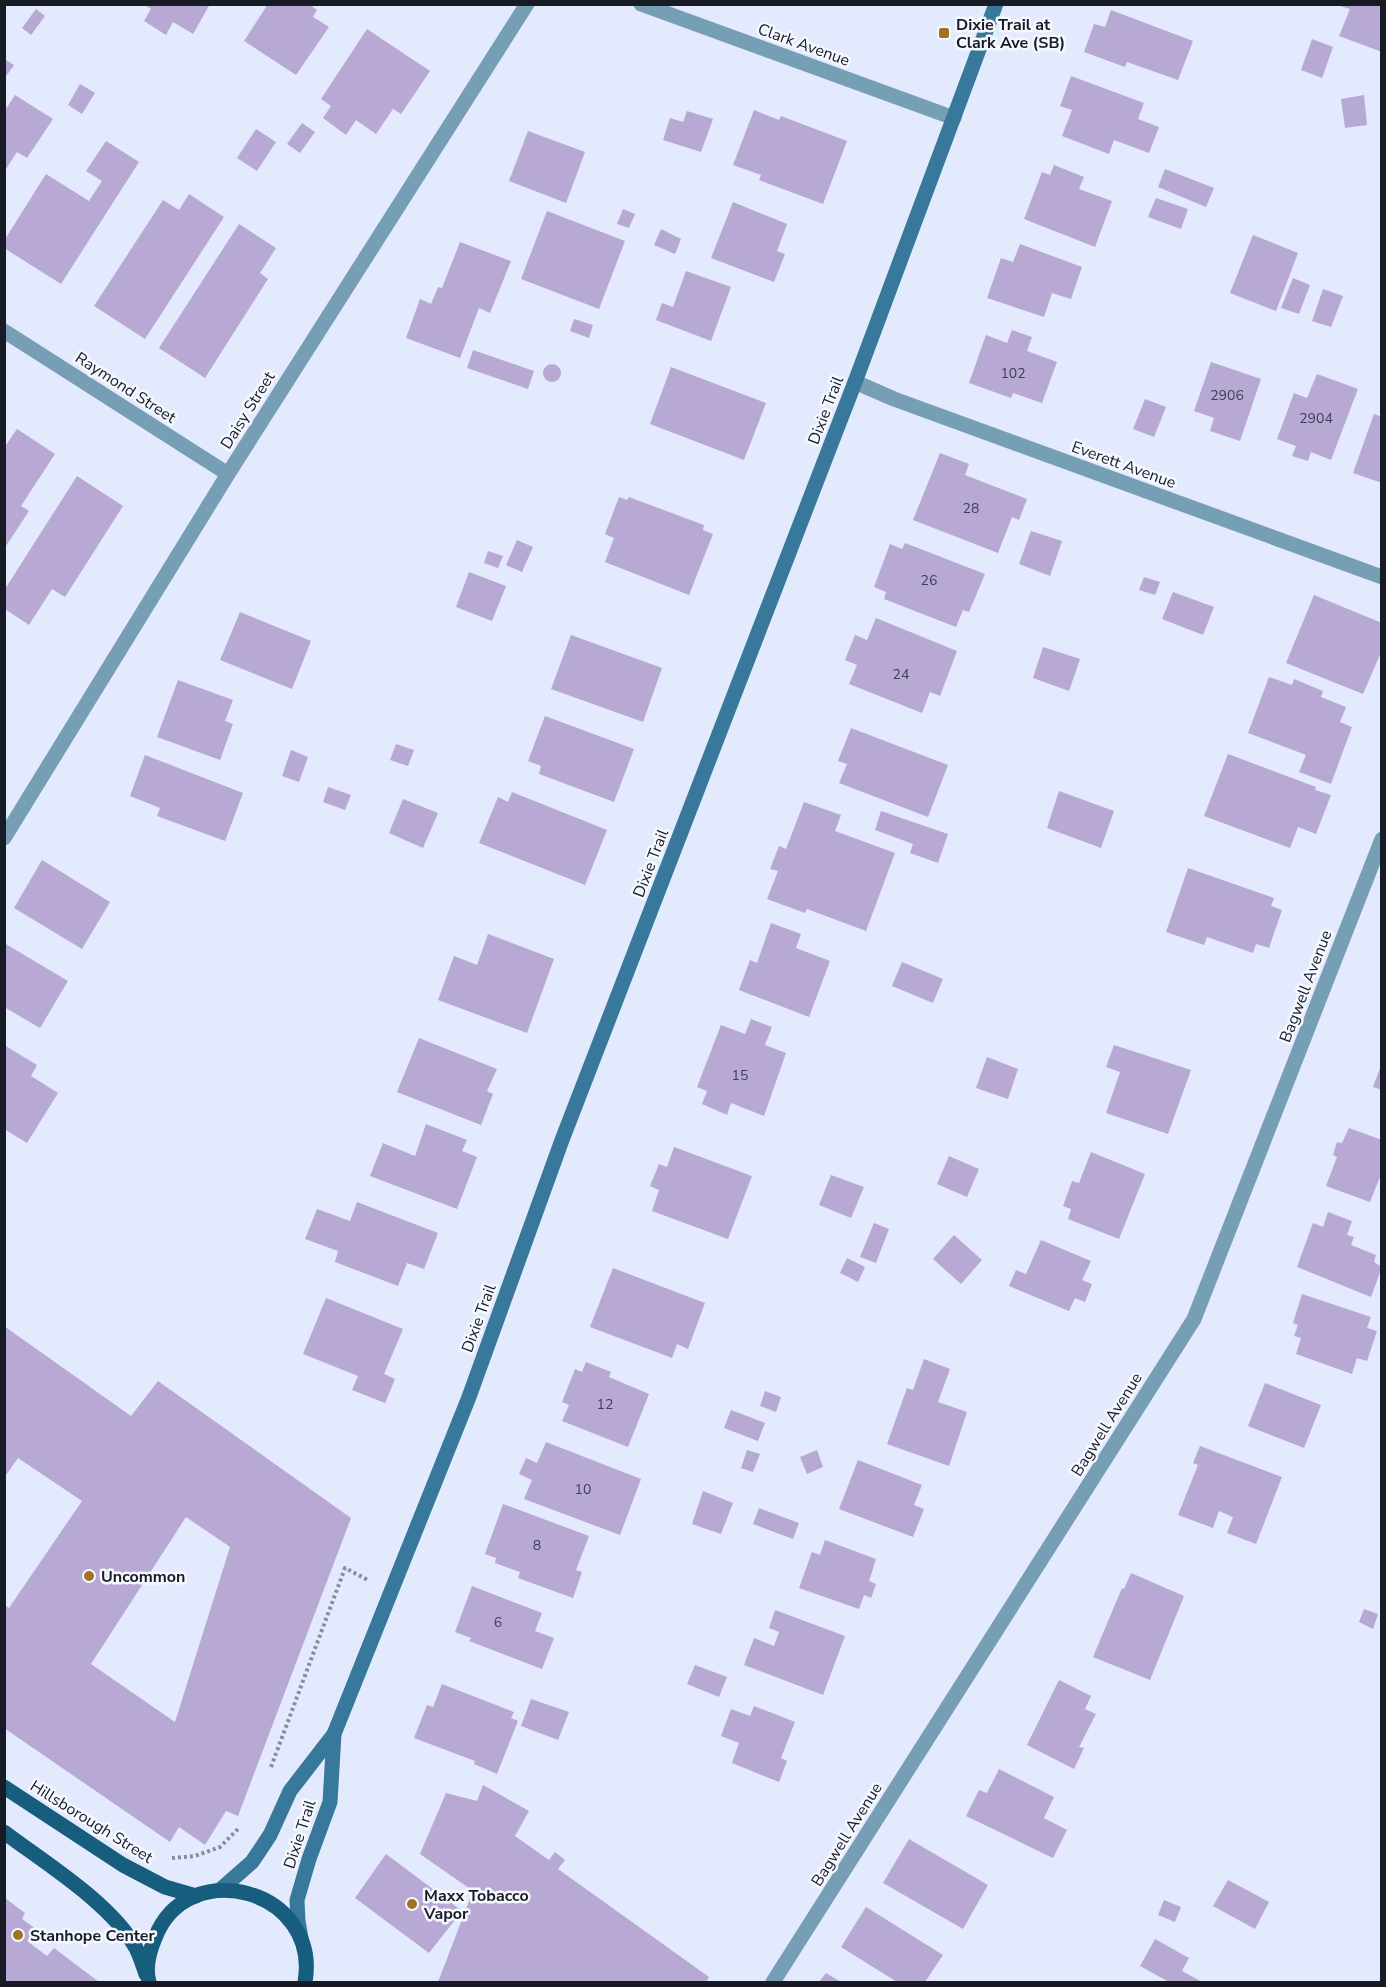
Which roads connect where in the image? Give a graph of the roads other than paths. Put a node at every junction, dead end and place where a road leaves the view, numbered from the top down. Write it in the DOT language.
graph roads {
  1 [pos="527,4"];
  2 [pos="641,4"];
  3 [pos="996,4"];
  4 [pos="954,118"];
  5 [pos="4,331"];
  6 [pos="855,382"];
  7 [pos="228,474"];
  8 [pos="1382,577"];
  9 [pos="4,838"];
  10 [pos="1382,839"];
  11 [pos="334,1734"];
  12 [pos="4,1787"];
  13 [pos="4,1832"];
  14 [pos="220,1890"];
  15 [pos="196,1896"];
  16 [pos="303,1944"];
  17 [pos="308,1979"];
  18 [pos="148,1980"];
  19 [pos="773,1983"];
  1 -- 7 [label="street, Daisy Street"];
  2 -- 4 [label="street, Clark Avenue"];
  3 -- 4 [label="main road, Dixie Trail"];
  4 -- 6 [label="main road, Dixie Trail"];
  5 -- 7 [label="street, Raymond Street"];
  6 -- 8 [label="street, Everett Avenue"];
  6 -- 11 [label="main road, Dixie Trail"];
  7 -- 9 [label="street, Daisy Street"];
  10 -- 19 [label="street, Bagwell Avenue"];
  11 -- 14 [label="main road, Dixie Trail"];
  11 -- 16 [label="main road, Dixie Trail"];
  12 -- 15 [label="main road, Hillsborough Street"];
  13 -- 18 [label="main road"];
  14 -- 15 [label="main road"];
  14 -- 16 [label="main road"];
  15 -- 18 [label="main road"];
  16 -- 17 [label="main road"];
}
